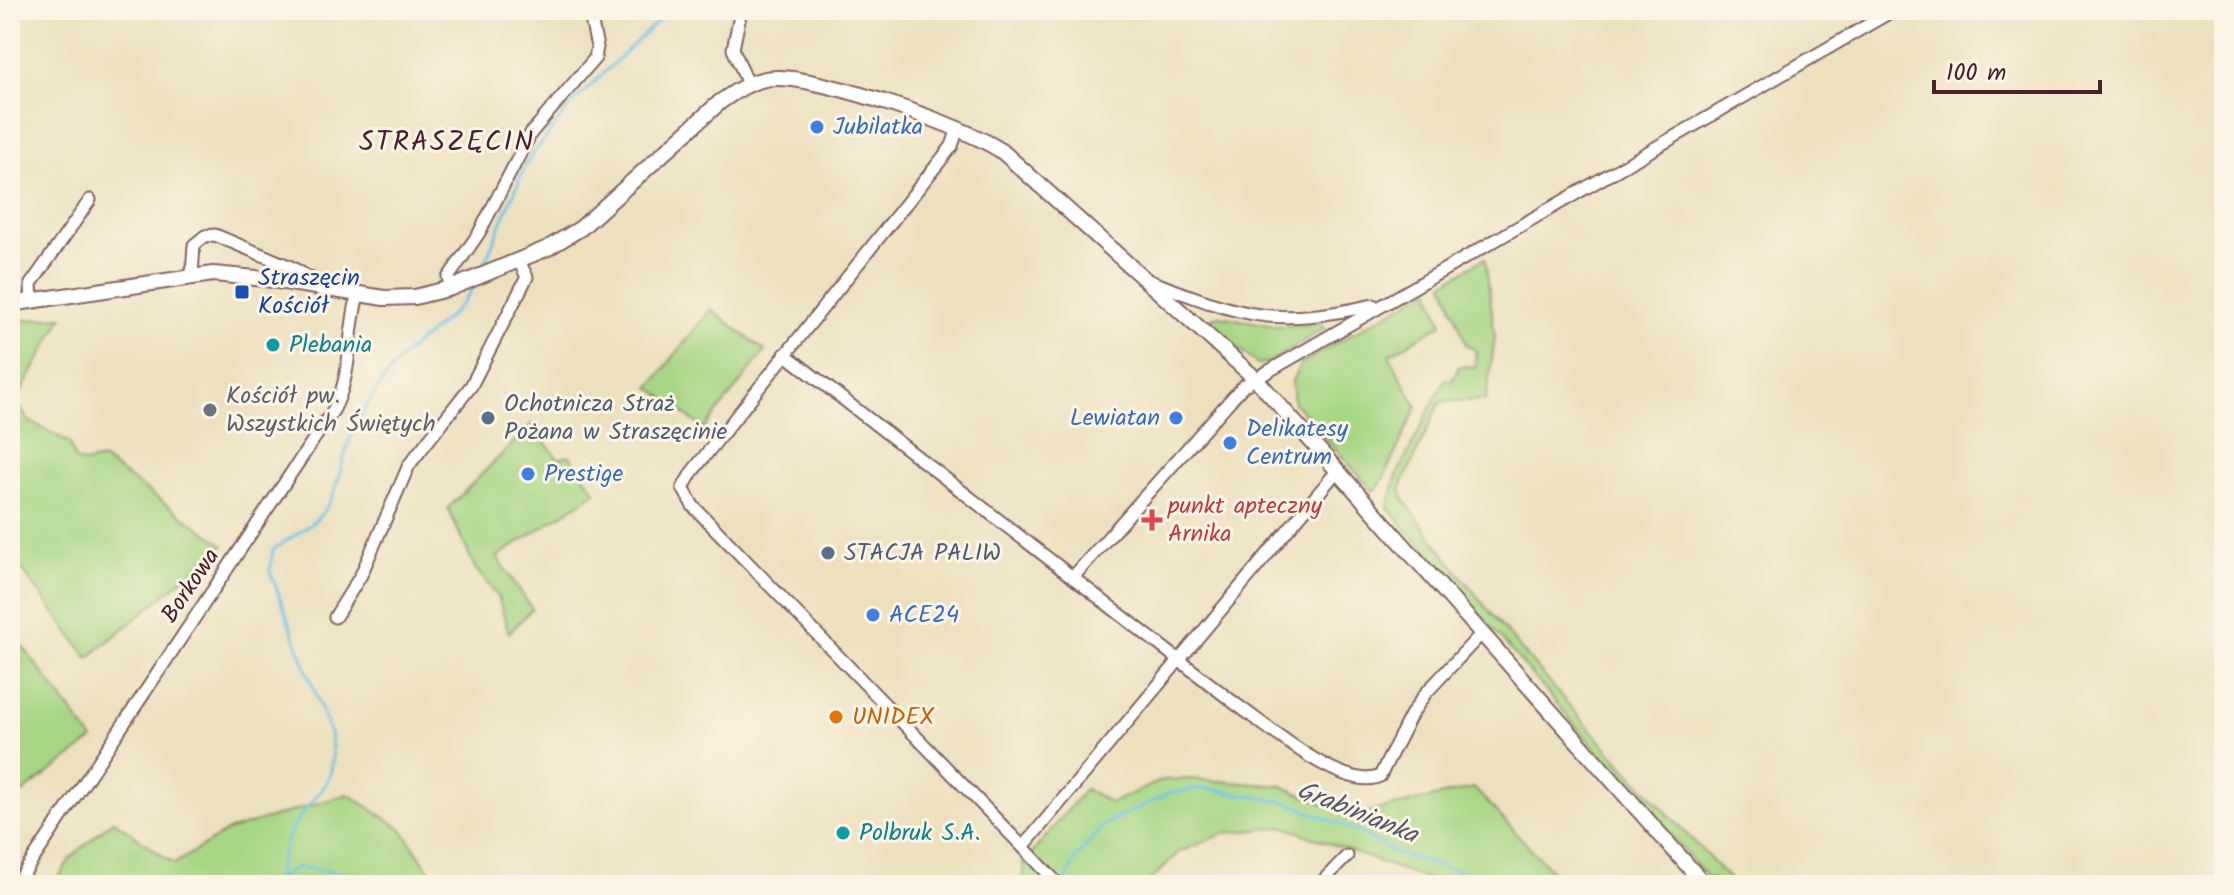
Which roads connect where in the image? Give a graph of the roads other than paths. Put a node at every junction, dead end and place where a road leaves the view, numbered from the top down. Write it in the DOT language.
graph roads {
  1 [pos="589,10"];
  2 [pos="741,10"];
  3 [pos="1894,10"];
  4 [pos="748,84"];
  5 [pos="958,128"];
  6 [pos="90,200"];
  7 [pos="516,262"];
  8 [pos="192,275"];
  9 [pos="1147,280"];
  10 [pos="457,286"];
  11 [pos="331,290"];
  12 [pos="358,295"];
  13 [pos="32,302"];
  14 [pos="1385,303"];
  15 [pos="10,304"];
  16 [pos="785,354"];
  17 [pos="1257,380"];
  18 [pos="1337,471"];
  19 [pos="1073,577"];
  20 [pos="335,617"];
  21 [pos="1481,634"];
  22 [pos="1180,659"];
  23 [pos="1023,847"];
  24 [pos="1347,856"];
  25 [pos="16,885"];
  26 [pos="1059,885"];
  27 [pos="1319,885"];
  28 [pos="1705,885"];
  1 -- 10 [label="street"];
  2 -- 4 [label="street"];
  3 -- 14 [label="street"];
  4 -- 5 [label="street"];
  4 -- 7 [label="street"];
  5 -- 9 [label="street"];
  5 -- 16 [label="street"];
  6 -- 13 [label="street"];
  7 -- 10 [label="street"];
  7 -- 20 [label="street"];
  8 -- 11 [label="street"];
  8 -- 11 [label="street"];
  8 -- 13 [label="street"];
  9 -- 14 [label="street"];
  9 -- 17 [label="street"];
  10 -- 12 [label="street"];
  11 -- 12 [label="street"];
  12 -- 25 [label="street, Borkowa"];
  13 -- 15 [label="street"];
  14 -- 17 [label="street"];
  16 -- 19 [label="street"];
  16 -- 23 [label="street"];
  17 -- 18 [label="street"];
  17 -- 19 [label="street"];
  18 -- 21 [label="street"];
  18 -- 22 [label="street"];
  19 -- 22 [label="street"];
  21 -- 22 [label="street"];
  21 -- 28 [label="street"];
  22 -- 23 [label="street"];
  23 -- 26 [label="street"];
  24 -- 27 [label="street"];
}
